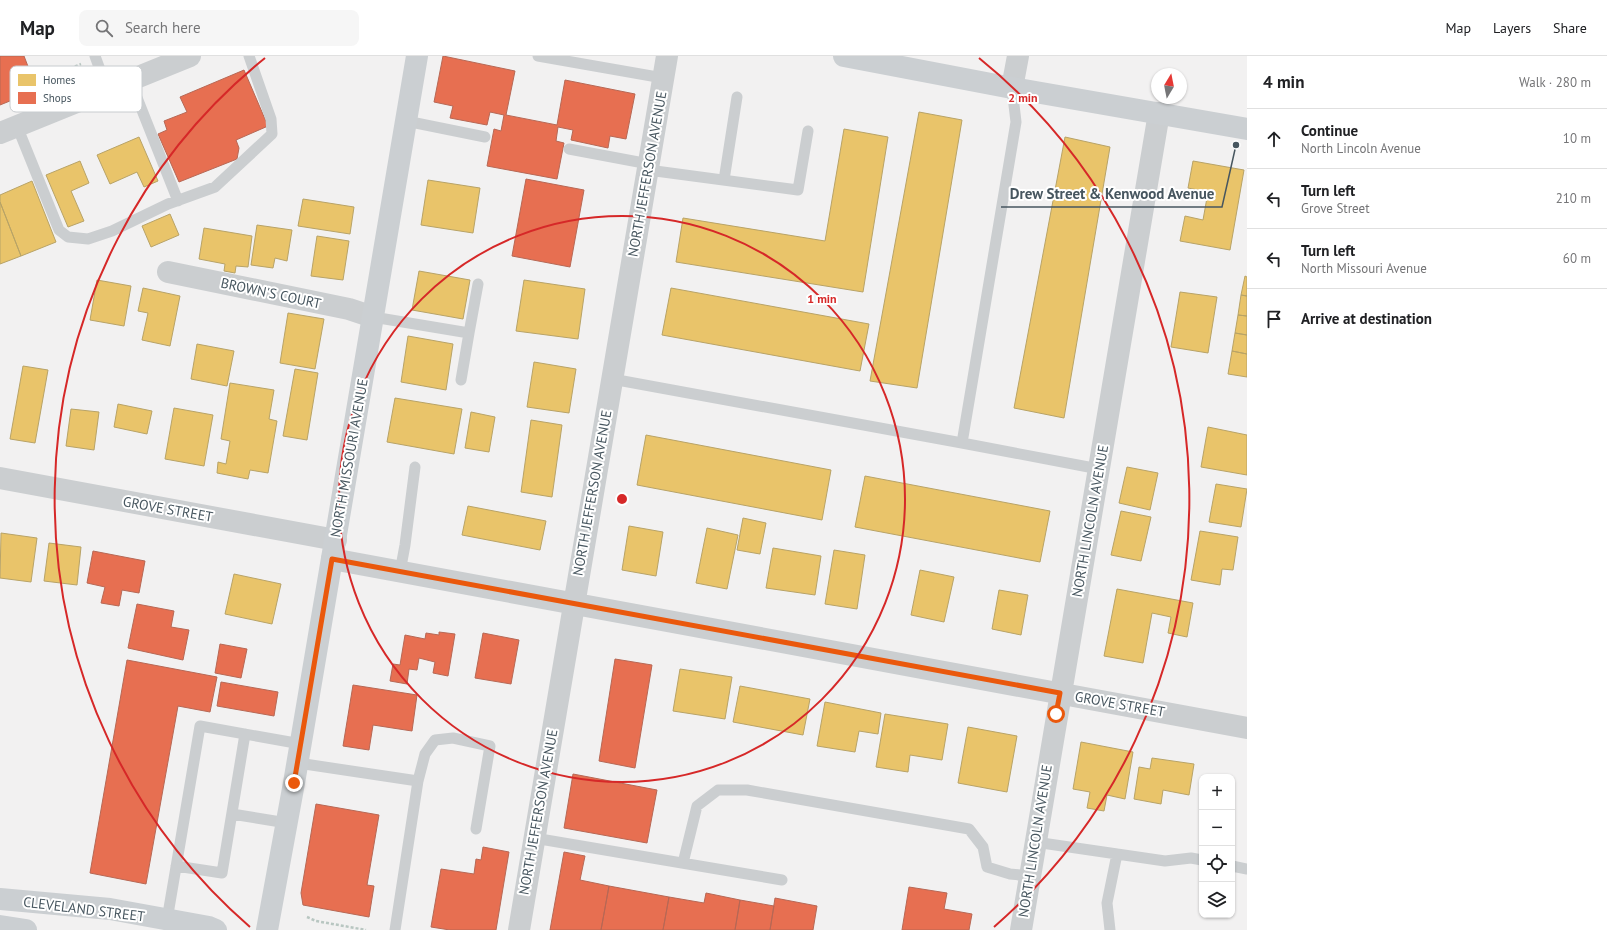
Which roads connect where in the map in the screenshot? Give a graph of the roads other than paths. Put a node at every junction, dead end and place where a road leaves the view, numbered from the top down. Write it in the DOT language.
graph roads {
  1 [pos="95,56"];
  2 [pos="190,56"];
  3 [pos="249,56"];
  4 [pos="417,56"];
  5 [pos="538,56"];
  6 [pos="667,56"];
  7 [pos="844,56"];
  8 [pos="1018,56"];
  9 [pos="99,66"];
  10 [pos="142,75"];
  11 [pos="663,78"];
  12 [pos="1012,88"];
  13 [pos="738,97"];
  14 [pos="142,110"];
  15 [pos="51,112"];
  16 [pos="1159,113"];
  17 [pos="406,121"];
  18 [pos="1247,129"];
  19 [pos="8,130"];
  20 [pos="808,131"];
  21 [pos="486,137"];
  22 [pos="569,149"];
  23 [pos="648,167"];
  24 [pos="724,180"];
  25 [pos="178,201"];
  26 [pos="168,272"];
  27 [pos="478,284"];
  28 [pos="373,317"];
  29 [pos="469,333"];
  30 [pos="612,379"];
  31 [pos="461,380"];
  32 [pos="962,443"];
  33 [pos="415,467"];
  34 [pos="1099,469"];
  35 [pos="0,478"];
  36 [pos="334,549"];
  37 [pos="400,572"];
  38 [pos="573,604"];
  39 [pos="1060,693"];
  40 [pos="1246,722"];
  41 [pos="245,734"];
  42 [pos="299,754"];
  43 [pos="418,781"];
  44 [pos="232,814"];
  45 [pos="287,823"];
  46 [pos="476,829"];
  47 [pos="534,838"];
  48 [pos="1035,842"];
  49 [pos="1117,854"];
  50 [pos="1199,859"];
  51 [pos="682,863"];
  52 [pos="176,866"];
  53 [pos="1235,867"];
  54 [pos="1247,869"];
  55 [pos="1030,876"];
  56 [pos="782,880"];
  57 [pos="0,899"];
  58 [pos="167,920"];
  59 [pos="0,926"];
  60 [pos="26,930"];
  61 [pos="216,930"];
  62 [pos="267,930"];
  63 [pos="395,930"];
  64 [pos="519,930"];
  65 [pos="1020,930"];
  66 [pos="1110,930"];
  1 -- 9 [label="lane"];
  2 -- 10 [label="street"];
  3 -- 25 [label="lane"];
  4 -- 17 [label="main road, NORTH MISSOURI AVENUE"];
  5 -- 11 [label="lane"];
  6 -- 11 [label="street, NORTH JEFFERSON AVENUE"];
  7 -- 12 [label="main road"];
  8 -- 12 [label="street"];
  11 -- 23 [label="street, NORTH JEFFERSON AVENUE"];
  12 -- 16 [label="main road"];
  12 -- 32 [label="lane"];
  13 -- 24 [label="lane"];
  14 -- 25 [label="lane"];
  15 -- 19 [label="street"];
  16 -- 18 [label="main road"];
  16 -- 34 [label="street, NORTH LINCOLN AVENUE"];
  17 -- 21 [label="lane"];
  17 -- 28 [label="main road, NORTH MISSOURI AVENUE"];
  19 -- 25 [label="lane"];
  20 -- 24 [label="lane"];
  22 -- 23 [label="lane"];
  23 -- 24 [label="lane"];
  23 -- 30 [label="street, NORTH JEFFERSON AVENUE"];
  26 -- 28 [label="street, BROWN'S COURT"];
  27 -- 29 [label="lane"];
  28 -- 29 [label="lane"];
  28 -- 36 [label="main road, NORTH MISSOURI AVENUE"];
  29 -- 31 [label="lane"];
  30 -- 32 [label="lane"];
  30 -- 38 [label="street, NORTH JEFFERSON AVENUE"];
  32 -- 34 [label="lane"];
  33 -- 37 [label="lane"];
  34 -- 39 [label="street, NORTH LINCOLN AVENUE"];
  35 -- 36 [label="street, GROVE STREET"];
  36 -- 37 [label="street, GROVE STREET"];
  36 -- 42 [label="main road, NORTH MISSOURI AVENUE"];
  37 -- 38 [label="street, GROVE STREET"];
  38 -- 39 [label="street, GROVE STREET"];
  38 -- 47 [label="street, NORTH JEFFERSON AVENUE"];
  39 -- 40 [label="street, GROVE STREET"];
  39 -- 48 [label="street, NORTH LINCOLN AVENUE"];
  41 -- 42 [label="lane"];
  41 -- 44 [label="lane"];
  41 -- 52 [label="lane"];
  42 -- 43 [label="lane"];
  42 -- 45 [label="main road, NORTH MISSOURI AVENUE"];
  43 -- 46 [label="lane"];
  43 -- 63 [label="lane"];
  44 -- 45 [label="lane"];
  44 -- 52 [label="lane"];
  45 -- 62 [label="main road, NORTH MISSOURI AVENUE"];
  47 -- 51 [label="lane"];
  47 -- 64 [label="street, NORTH JEFFERSON AVENUE"];
  48 -- 49 [label="lane"];
  48 -- 55 [label="street, NORTH LINCOLN AVENUE"];
  49 -- 50 [label="lane"];
  49 -- 66 [label="lane"];
  51 -- 55 [label="lane"];
  51 -- 56 [label="lane"];
  52 -- 58 [label="lane"];
  53 -- 54 [label="lane"];
  55 -- 65 [label="street, NORTH LINCOLN AVENUE"];
  57 -- 58 [label="main road, CLEVELAND STREET"];
  58 -- 61 [label="main road, CLEVELAND STREET"];
  59 -- 60 [label="main road, CLEVELAND STREET"];
}
